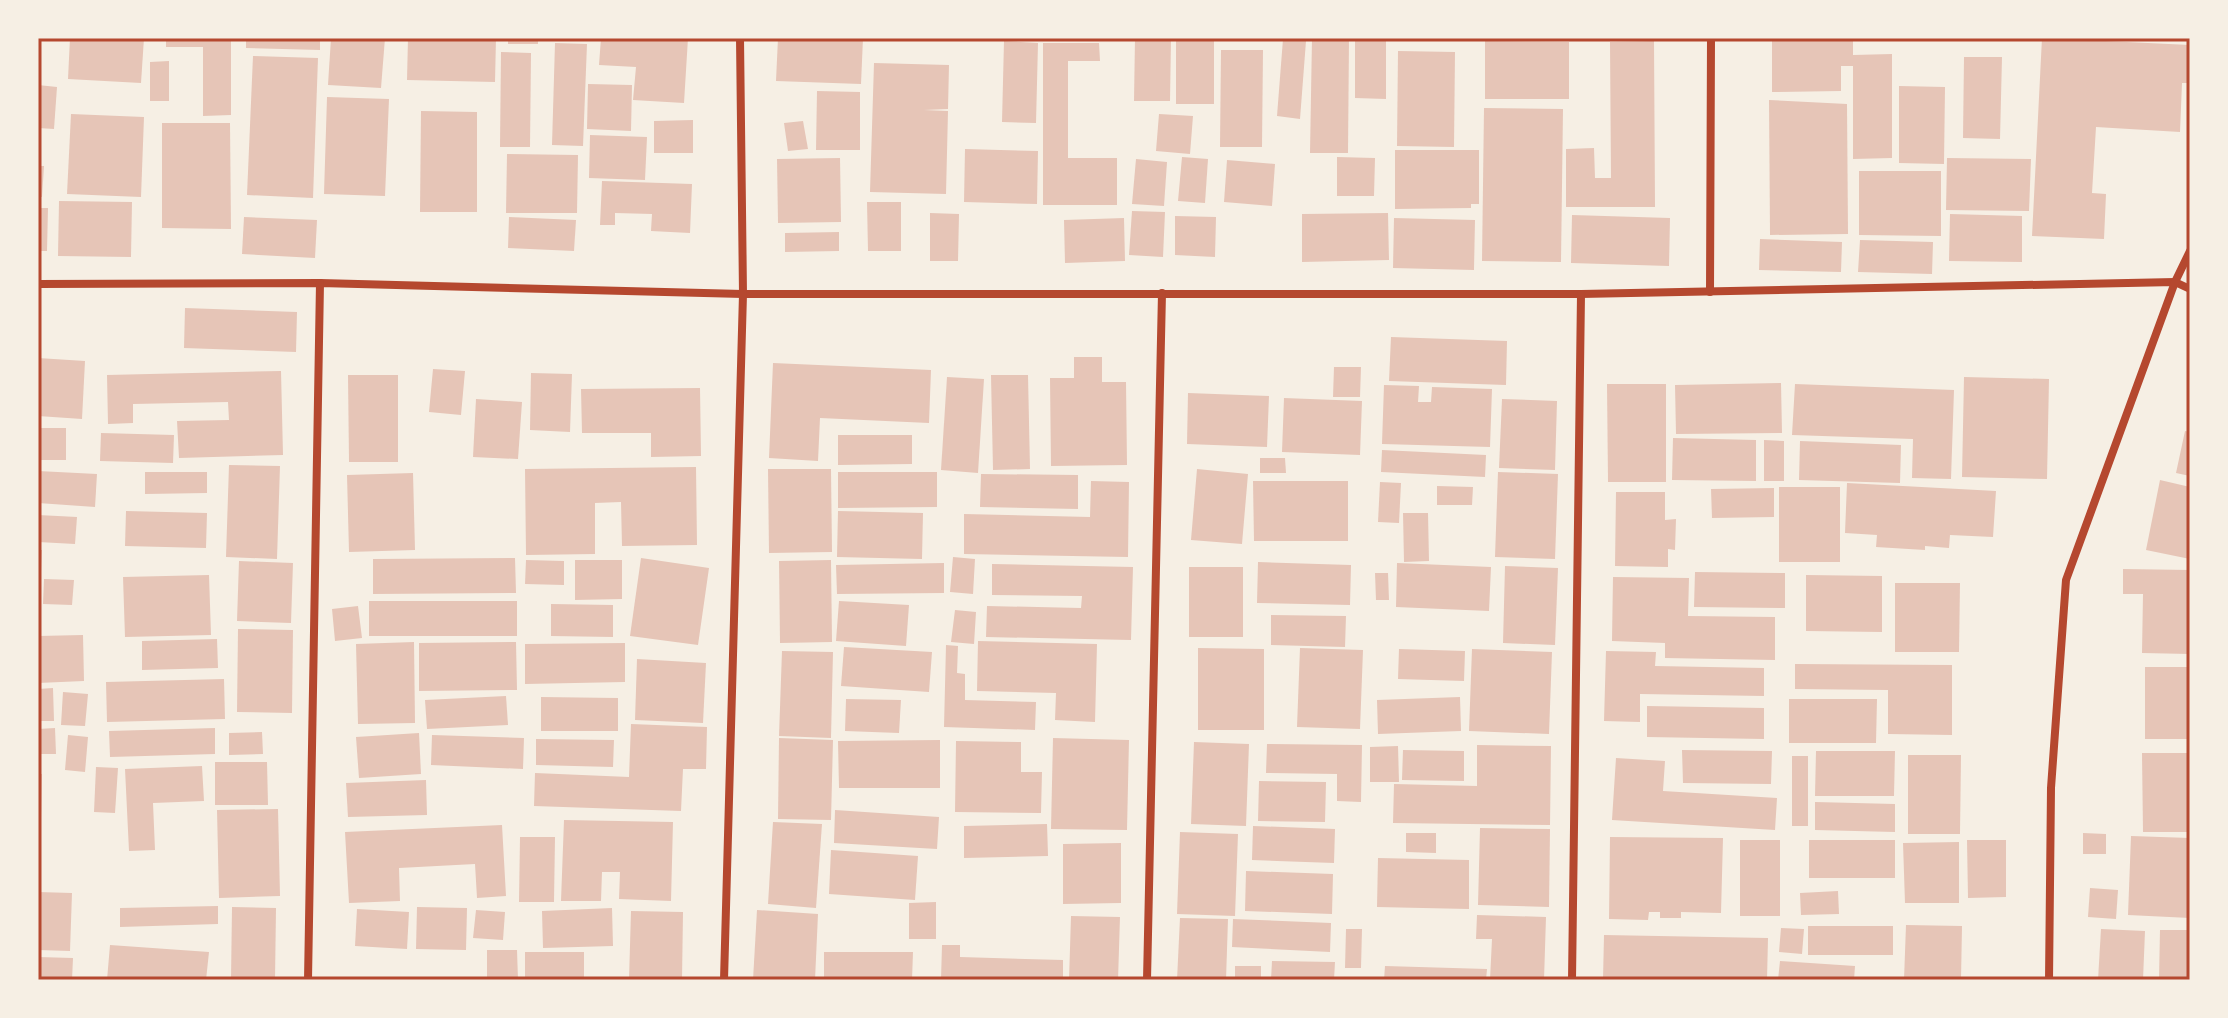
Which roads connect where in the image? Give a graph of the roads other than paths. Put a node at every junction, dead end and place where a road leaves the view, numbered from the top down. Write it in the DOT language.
graph roads {
  1 [pos="740,38"];
  2 [pos="1711,38"];
  3 [pos="2190,251"];
  4 [pos="2175,282"];
  5 [pos="320,283"];
  6 [pos="38,284"];
  7 [pos="2190,289"];
  8 [pos="1710,292"];
  9 [pos="1162,293"];
  10 [pos="743,294"];
  11 [pos="1581,294"];
  12 [pos="308,980"];
  13 [pos="724,980"];
  14 [pos="1147,980"];
  15 [pos="1572,980"];
  16 [pos="2049,980"];
  1 -- 10 [label="street"];
  2 -- 8 [label="street"];
  3 -- 4 [label="street"];
  4 -- 7 [label="street"];
  4 -- 8 [label="street"];
  4 -- 16 [label="street"];
  5 -- 6 [label="street"];
  5 -- 10 [label="street"];
  5 -- 12 [label="street"];
  8 -- 11 [label="street"];
  9 -- 10 [label="street"];
  9 -- 11 [label="street"];
  9 -- 14 [label="street"];
  10 -- 13 [label="street"];
  11 -- 15 [label="street"];
}
